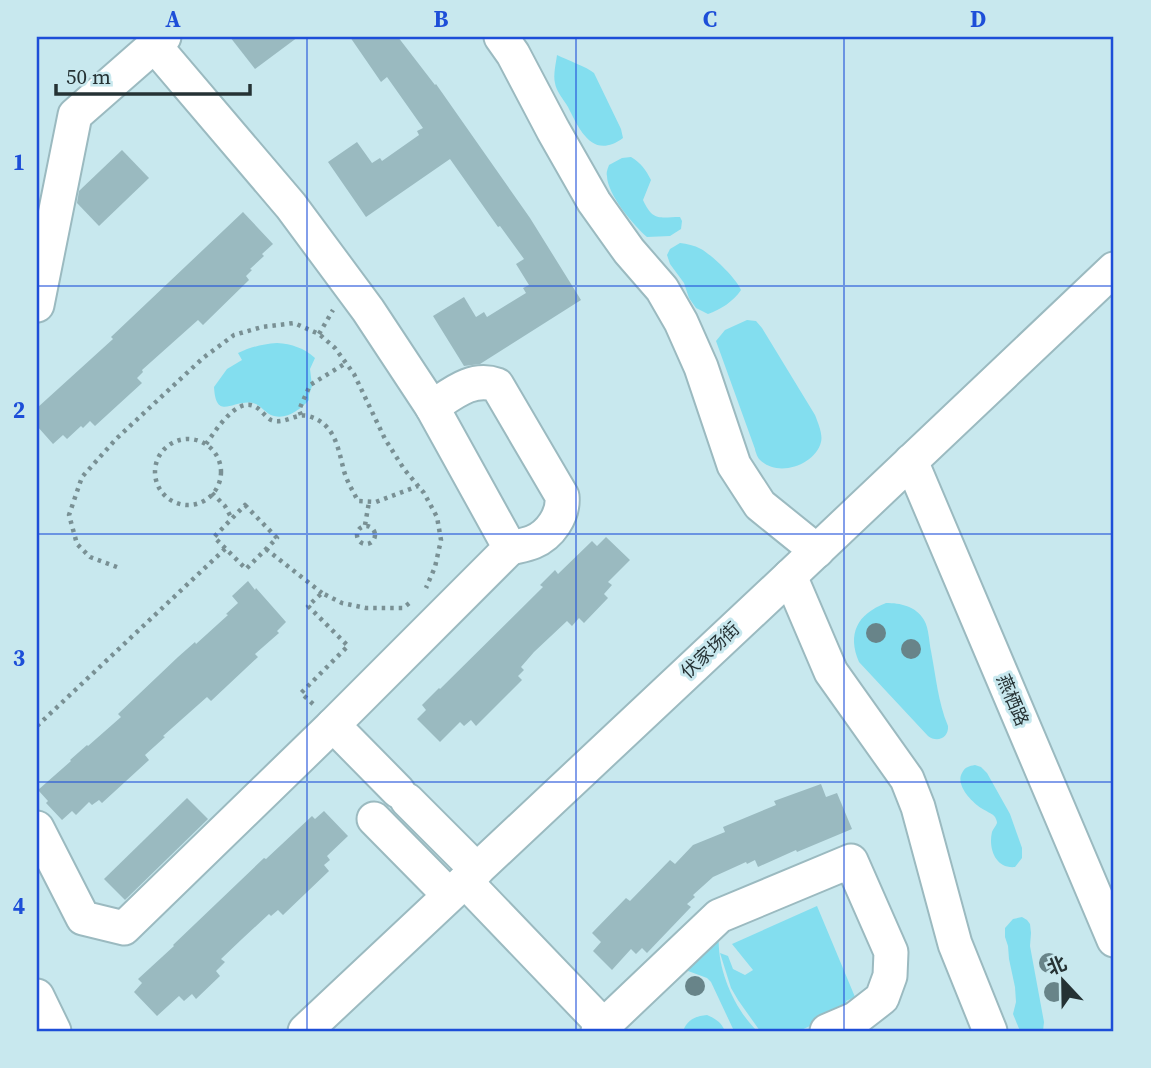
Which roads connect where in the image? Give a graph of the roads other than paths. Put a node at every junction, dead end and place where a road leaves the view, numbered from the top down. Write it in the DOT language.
graph roads {
  1 [pos="501,37"];
  2 [pos="159,41"];
  3 [pos="1114,269"];
  4 [pos="37,304"];
  5 [pos="432,407"];
  6 [pos="911,461"];
  7 [pos="510,548"];
  8 [pos="817,551"];
  9 [pos="790,576"];
  10 [pos="333,725"];
  11 [pos="373,819"];
  12 [pos="37,828"];
  13 [pos="464,882"];
  14 [pos="1114,940"];
  15 [pos="37,996"];
  16 [pos="601,1028"];
  17 [pos="54,1031"];
  18 [pos="305,1031"];
  19 [pos="827,1031"];
  20 [pos="990,1031"];
  1 -- 8 [label="street"];
  2 -- 4 [label="street"];
  2 -- 5 [label="street"];
  3 -- 6 [label="street, 伏家场街"];
  5 -- 7 [label="street"];
  5 -- 7 [label="street"];
  6 -- 8 [label="street, 伏家场街"];
  6 -- 14 [label="street, 燕栖路"];
  7 -- 10 [label="street"];
  8 -- 9 [label="street, 伏家场街"];
  9 -- 13 [label="street, 伏家场街"];
  9 -- 20 [label="street"];
  10 -- 12 [label="street"];
  10 -- 13 [label="street"];
  11 -- 13 [label="street"];
  13 -- 16 [label="street"];
  13 -- 18 [label="street, 伏家场街"];
  15 -- 17 [label="street"];
  16 -- 19 [label="street"];
}
